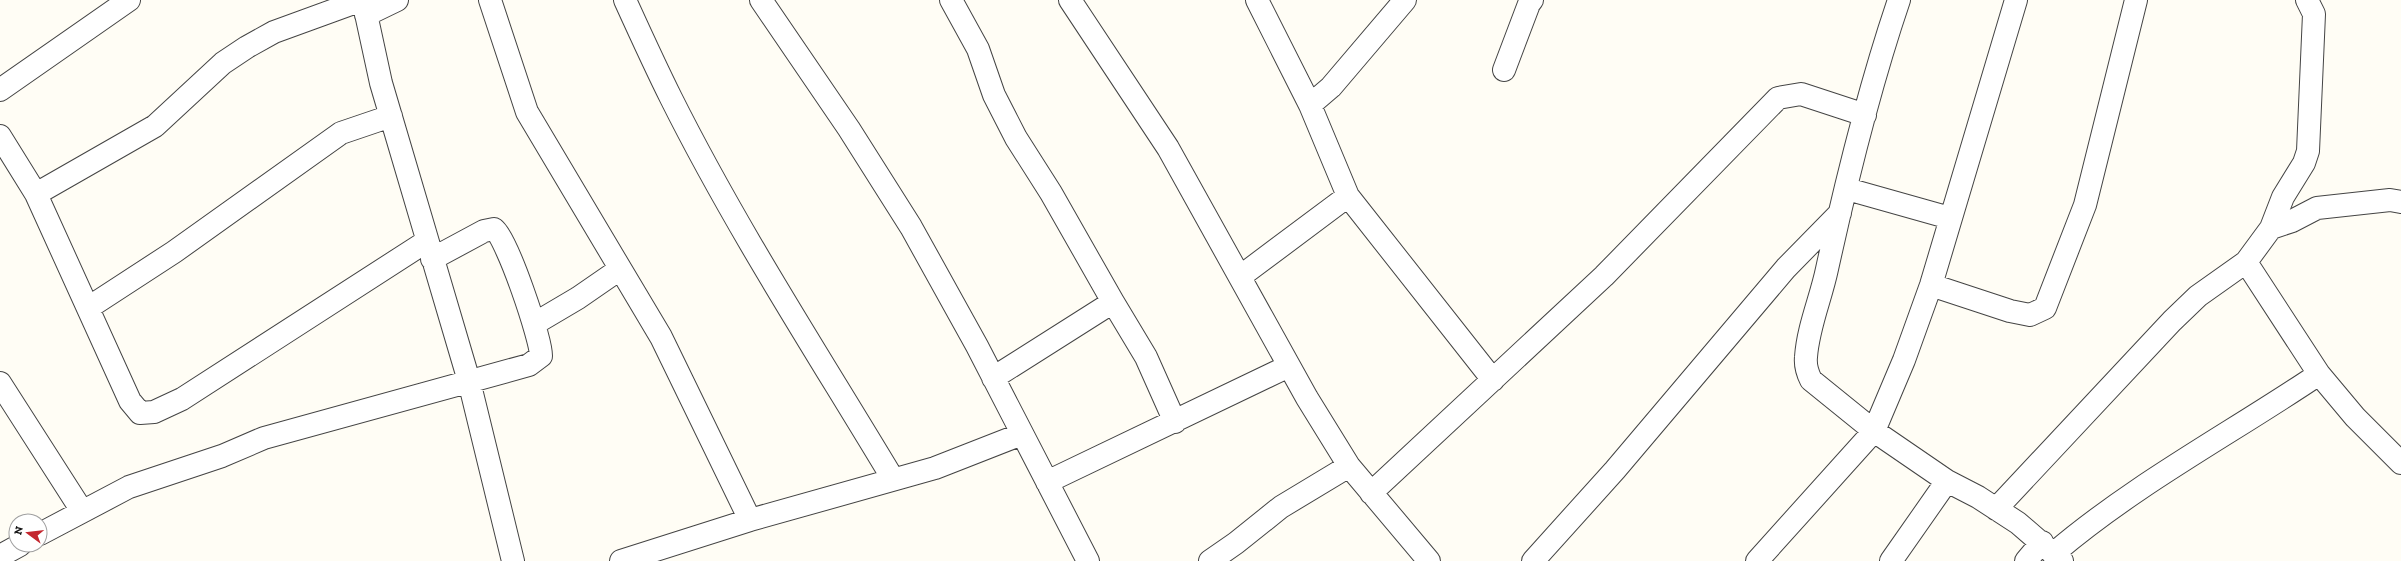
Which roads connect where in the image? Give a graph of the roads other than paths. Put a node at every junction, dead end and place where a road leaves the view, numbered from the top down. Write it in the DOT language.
graph roads {
  1 [pos="129,0"];
  2 [pos="397,0"];
  3 [pos="490,0"];
  4 [pos="625,0"];
  5 [pos="761,0"];
  6 [pos="951,0"];
  7 [pos="1070,0"];
  8 [pos="1257,0"];
  9 [pos="1405,0"];
  10 [pos="1532,0"];
  11 [pos="1899,0"];
  12 [pos="2016,0"];
  13 [pos="2136,0"];
  14 [pos="2307,0"];
  15 [pos="364,5"];
  16 [pos="1504,70"];
  17 [pos="0,90"];
  18 [pos="1310,105"];
  19 [pos="1865,115"];
  20 [pos="391,116"];
  21 [pos="0,136"];
  22 [pos="1846,189"];
  23 [pos="36,194"];
  24 [pos="1348,196"];
  25 [pos="2401,202"];
  26 [pos="1840,213"];
  27 [pos="1950,218"];
  28 [pos="2271,228"];
  29 [pos="429,250"];
  30 [pos="2246,262"];
  31 [pos="620,269"];
  32 [pos="1241,276"];
  33 [pos="1931,285"];
  34 [pos="1113,302"];
  35 [pos="88,308"];
  36 [pos="534,324"];
  37 [pos="1289,366"];
  38 [pos="2319,374"];
  39 [pos="993,378"];
  40 [pos="1492,380"];
  41 [pos="469,381"];
  42 [pos="0,383"];
  43 [pos="1176,422"];
  44 [pos="1874,431"];
  45 [pos="1022,434"];
  46 [pos="2401,463"];
  47 [pos="1349,466"];
  48 [pos="893,479"];
  49 [pos="1947,481"];
  50 [pos="1047,482"];
  51 [pos="1371,493"];
  52 [pos="1996,509"];
  53 [pos="82,511"];
  54 [pos="750,520"];
  55 [pos="48,530"];
  56 [pos="2052,552"];
  57 [pos="513,561"];
  58 [pos="620,561"];
  59 [pos="1087,561"];
  60 [pos="1210,561"];
  61 [pos="1429,561"];
  62 [pos="1533,561"];
  63 [pos="1757,561"];
  64 [pos="1891,561"];
  65 [pos="2026,561"];
  1 -- 17 [label="street"];
  2 -- 15 [label="street"];
  3 -- 31 [label="street"];
  4 -- 48 [label="street"];
  5 -- 39 [label="street"];
  6 -- 34 [label="street"];
  7 -- 32 [label="street"];
  8 -- 18 [label="street"];
  9 -- 18 [label="street"];
  10 -- 16 [label="street"];
  11 -- 19 [label="street"];
  12 -- 27 [label="street"];
  13 -- 33 [label="street"];
  14 -- 28 [label="street"];
  15 -- 20 [label="street"];
  15 -- 23 [label="street"];
  18 -- 24 [label="street"];
  19 -- 22 [label="street"];
  19 -- 40 [label="street"];
  20 -- 29 [label="street"];
  20 -- 35 [label="street"];
  21 -- 23 [label="street"];
  22 -- 26 [label="street"];
  22 -- 27 [label="street"];
  23 -- 35 [label="street"];
  24 -- 32 [label="street"];
  24 -- 40 [label="street"];
  25 -- 28 [label="street"];
  26 -- 44 [label="street"];
  26 -- 62 [label="street"];
  27 -- 33 [label="street"];
  28 -- 30 [label="street"];
  29 -- 35 [label="street"];
  29 -- 36 [label="street"];
  29 -- 41 [label="street"];
  30 -- 38 [label="street"];
  30 -- 52 [label="street"];
  31 -- 36 [label="street"];
  31 -- 54 [label="street"];
  32 -- 37 [label="street"];
  33 -- 44 [label="street"];
  34 -- 39 [label="street"];
  34 -- 43 [label="street"];
  36 -- 41 [label="street"];
  37 -- 43 [label="street"];
  37 -- 47 [label="street"];
  38 -- 46 [label="street"];
  38 -- 56 [label="street"];
  39 -- 45 [label="street"];
  40 -- 51 [label="street"];
  41 -- 53 [label="street"];
  41 -- 57 [label="street"];
  42 -- 53 [label="street"];
  43 -- 50 [label="street"];
  44 -- 49 [label="street"];
  44 -- 63 [label="street"];
  45 -- 48 [label="street"];
  45 -- 50 [label="street"];
  47 -- 51 [label="street"];
  47 -- 60 [label="street"];
  48 -- 54 [label="street"];
  49 -- 52 [label="street"];
  49 -- 64 [label="street"];
  50 -- 59 [label="street"];
  51 -- 61 [label="street"];
  52 -- 56 [label="street"];
  53 -- 55 [label="street"];
  54 -- 58 [label="street"];
  56 -- 65 [label="street"];
}
